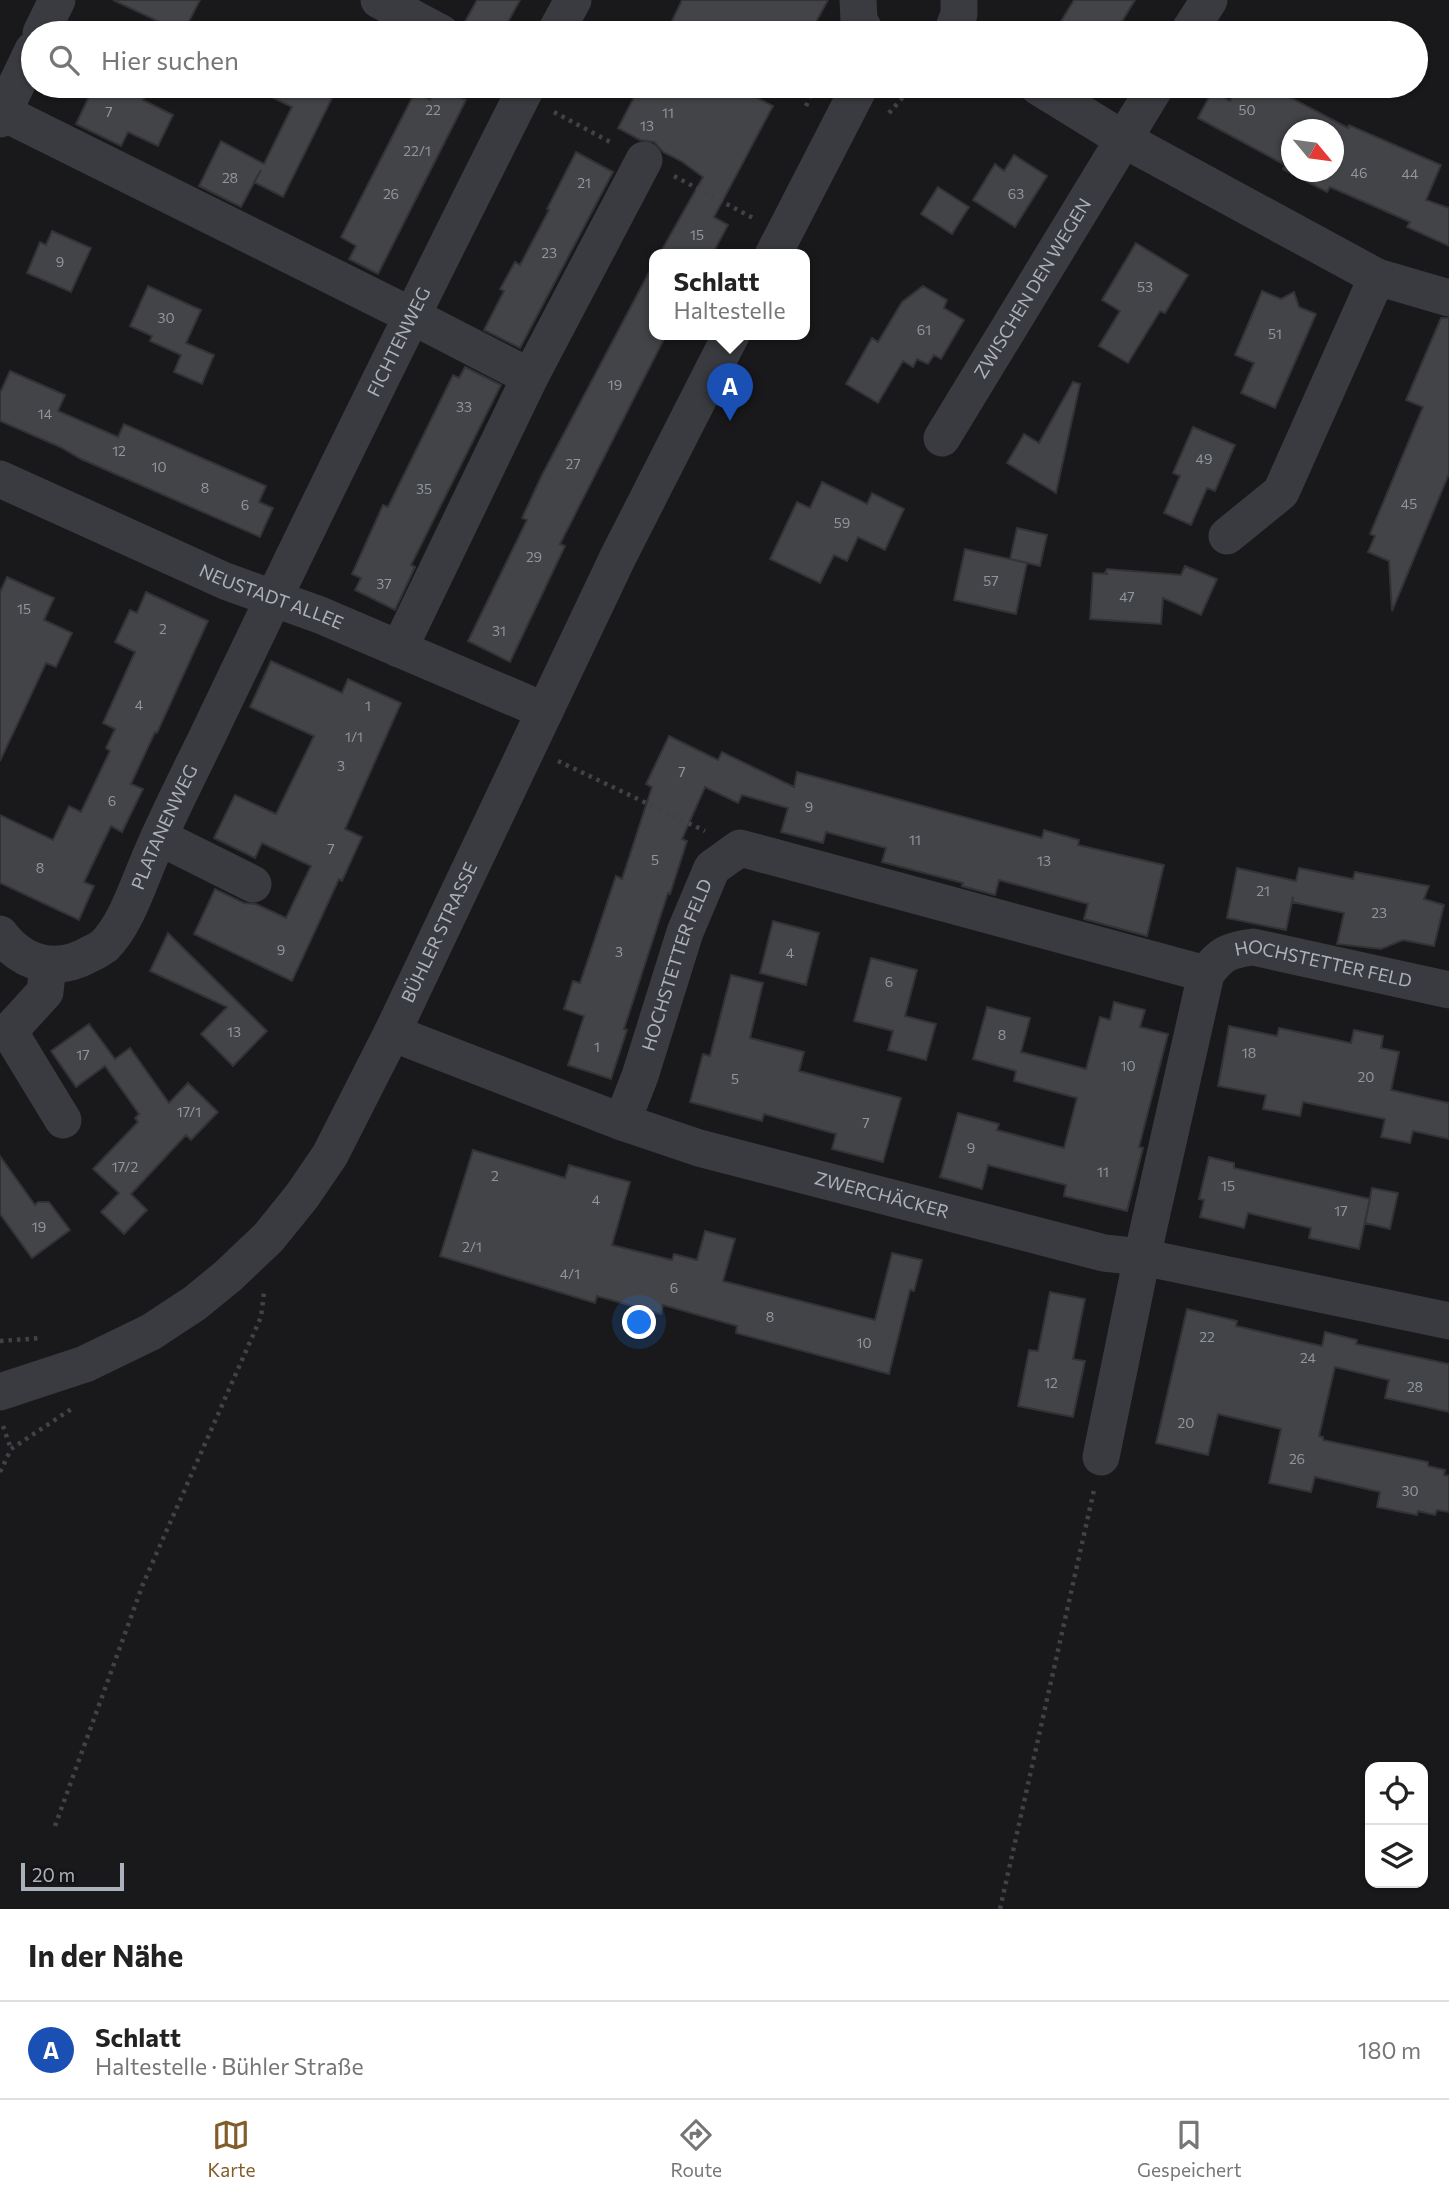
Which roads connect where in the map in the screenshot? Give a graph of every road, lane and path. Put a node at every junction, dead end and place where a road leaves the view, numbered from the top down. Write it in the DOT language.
graph roads {
  1 [pos="57,0"];
  2 [pos="573,0"];
  3 [pos="858,0"];
  4 [pos="959,0"];
  5 [pos="1209,0"];
  6 [pos="389,2"];
  7 [pos="47,21"];
  8 [pos="421,21"];
  9 [pos="562,21"];
  10 [pos="860,21"];
  11 [pos="956,21"];
  12 [pos="1196,21"];
  13 [pos="21,74"];
  14 [pos="521,98"];
  15 [pos="854,98"];
  16 [pos="1056,98"];
  17 [pos="1149,98"];
  18 [pos="1,114"];
  19 [pos="1123,139"];
  20 [pos="644,160"];
  21 [pos="775,249"];
  22 [pos="1377,277"];
  23 [pos="1449,298"];
  24 [pos="412,316"];
  25 [pos="728,340"];
  26 [pos="530,377"];
  27 [pos="942,438"];
  28 [pos="0,479"];
  29 [pos="1227,536"];
  30 [pos="273,599"];
  31 [pos="399,649"];
  32 [pos="545,711"];
  33 [pos="528,747"];
  34 [pos="159,837"];
  35 [pos="740,848"];
  36 [pos="253,884"];
  37 [pos="0,934"];
  38 [pos="48,965"];
  39 [pos="1206,974"];
  40 [pos="1449,990"];
  41 [pos="392,1033"];
  42 [pos="63,1120"];
  43 [pos="622,1122"];
  44 [pos="1142,1257"];
  45 [pos="246,1259"];
  46 [pos="1449,1321"];
  47 [pos="45,1338"];
  48 [pos="0,1341"];
  49 [pos="0,1392"];
  50 [pos="0,1417"];
  51 [pos="1101,1457"];
  52 [pos="0,1472"];
  53 [pos="55,1826"];
  54 [pos="1000,1909"];
  1 -- 7 [label="street"];
  2 -- 9 [label="street"];
  3 -- 10 [label="street"];
  4 -- 11 [label="street"];
  5 -- 12 [label="street"];
  6 -- 8 [label="street"];
  13 -- 18 [label="street"];
  14 -- 24 [label="street, FICHTENWEG"];
  15 -- 21 [label="street"];
  16 -- 19 [label="street"];
  17 -- 19 [label="street, ZWISCHEN DEN WEGEN"];
  18 -- 24 [label="street"];
  19 -- 22 [label="street"];
  19 -- 27 [label="street, ZWISCHEN DEN WEGEN"];
  20 -- 26 [label="street"];
  22 -- 23 [label="street"];
  22 -- 29 [label="street"];
  24 -- 26 [label="street"];
  24 -- 30 [label="street, FICHTENWEG"];
  25 -- 32 [label="street, BÜHLER STRASSE"];
  26 -- 31 [label="street"];
  28 -- 30 [label="street, NEUSTADT ALLEE"];
  30 -- 31 [label="street, NEUSTADT ALLEE"];
  30 -- 34 [label="street, PLATANENWEG"];
  31 -- 32 [label="street, NEUSTADT ALLEE"];
  32 -- 33 [label="street, BÜHLER STRASSE"];
  33 -- 35 [label="path"];
  33 -- 41 [label="street, BÜHLER STRASSE"];
  34 -- 36 [label="street"];
  34 -- 38 [label="street, PLATANENWEG"];
  35 -- 39 [label="street"];
  35 -- 43 [label="street, HOCHSTETTER FELD"];
  37 -- 38 [label="street"];
  38 -- 42 [label="street"];
  39 -- 40 [label="street, HOCHSTETTER FELD"];
  39 -- 44 [label="street"];
  41 -- 43 [label="street"];
  41 -- 45 [label="street, BÜHLER STRASSE"];
  43 -- 44 [label="street, ZWERCHÄCKER"];
  44 -- 46 [label="street, ZWERCHÄCKER"];
  44 -- 51 [label="street"];
  45 -- 49 [label="street, BÜHLER STRASSE"];
  45 -- 53 [label="path"];
  47 -- 48 [label="path"];
  50 -- 52 [label="path"];
  51 -- 54 [label="path"];
}
